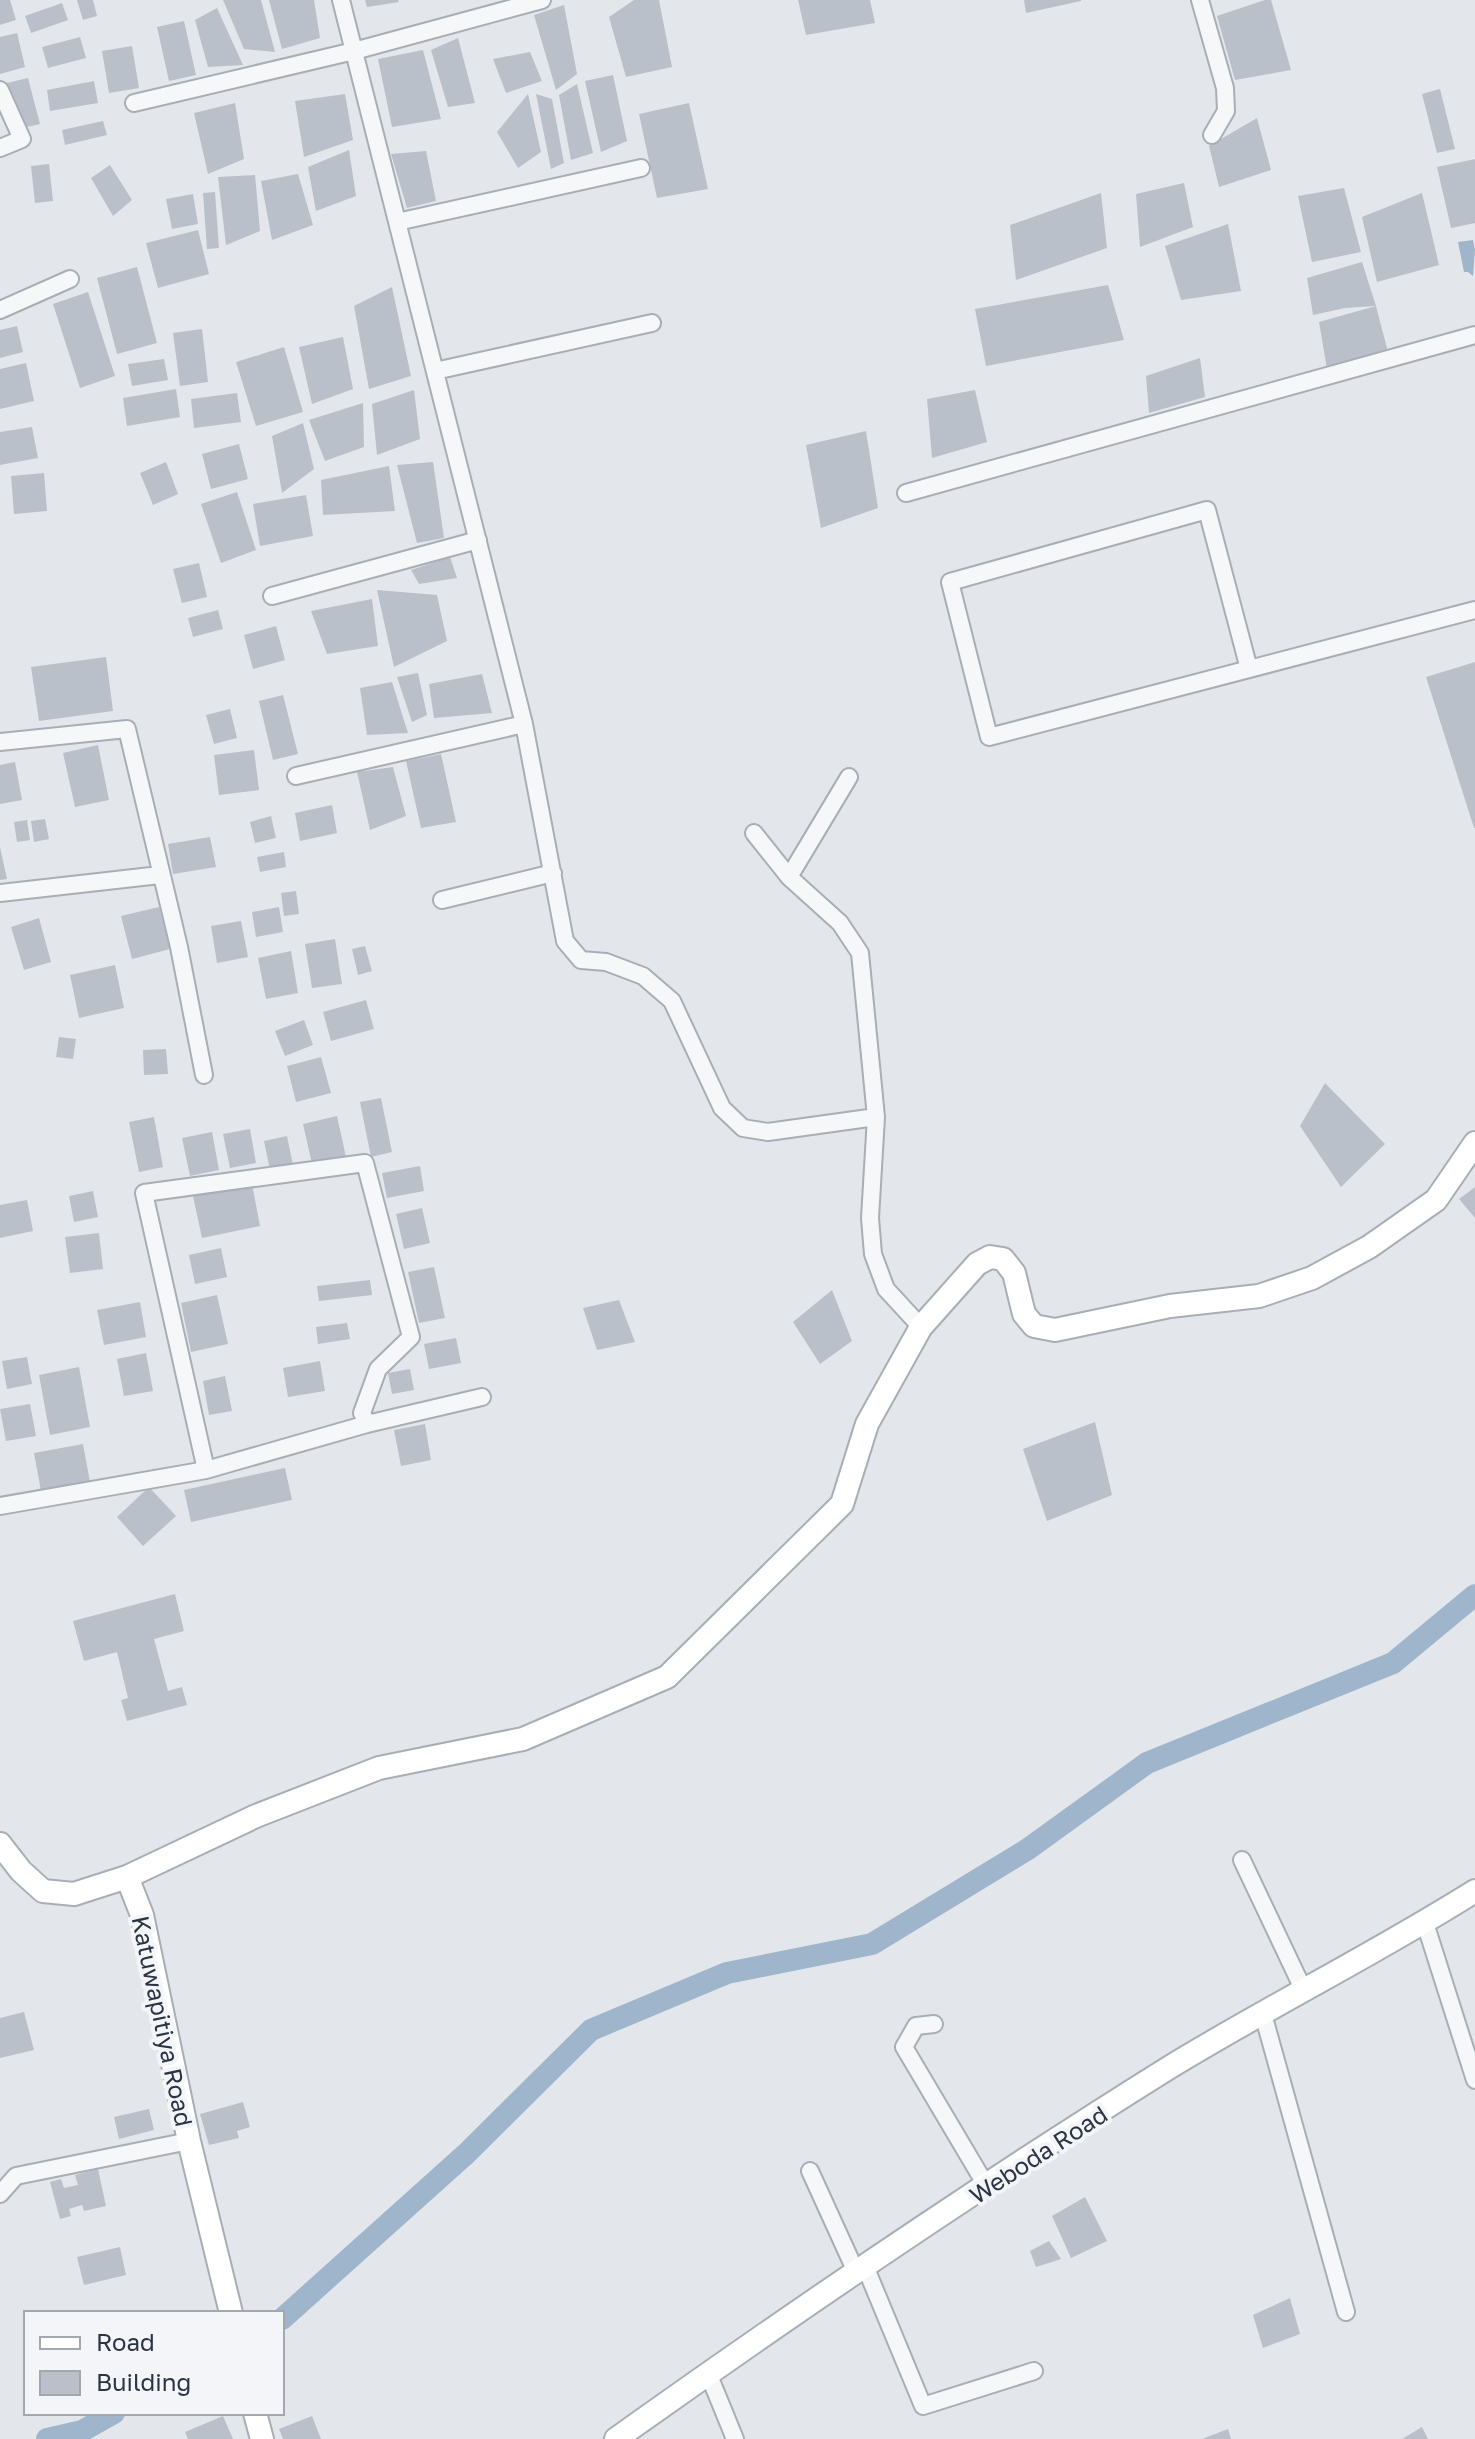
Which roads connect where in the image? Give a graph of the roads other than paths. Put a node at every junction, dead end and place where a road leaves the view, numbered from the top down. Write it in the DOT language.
graph roads {
  1 [pos="341,0"];
  2 [pos="542,0"];
  3 [pos="1200,0"];
  4 [pos="354,51"];
  5 [pos="0,90"];
  6 [pos="134,103"];
  7 [pos="1212,135"];
  8 [pos="0,148"];
  9 [pos="641,168"];
  10 [pos="397,222"];
  11 [pos="70,279"];
  12 [pos="0,310"];
  13 [pos="652,323"];
  14 [pos="1475,335"];
  15 [pos="435,371"];
  16 [pos="906,493"];
  17 [pos="478,540"];
  18 [pos="272,596"];
  19 [pos="1475,610"];
  20 [pos="1249,669"];
  21 [pos="524,724"];
  22 [pos="0,742"];
  23 [pos="296,776"];
  24 [pos="849,777"];
  25 [pos="754,833"];
  26 [pos="553,873"];
  27 [pos="160,875"];
  28 [pos="789,877"];
  29 [pos="0,893"];
  30 [pos="442,900"];
  31 [pos="204,1075"];
  32 [pos="876,1117"];
  33 [pos="1475,1143"];
  34 [pos="921,1327"];
  35 [pos="482,1397"];
  36 [pos="367,1424"];
  37 [pos="206,1470"];
  38 [pos="0,1506"];
  39 [pos="0,1844"];
  40 [pos="1242,1860"];
  41 [pos="127,1877"];
  42 [pos="1475,1891"];
  43 [pos="1425,1923"];
  44 [pos="1304,1991"];
  45 [pos="1263,2014"];
  46 [pos="934,2024"];
  47 [pos="1475,2080"];
  48 [pos="189,2141"];
  49 [pos="810,2171"];
  50 [pos="987,2187"];
  51 [pos="0,2194"];
  52 [pos="860,2269"];
  53 [pos="229,2307"];
  54 [pos="1346,2312"];
  55 [pos="1034,2371"];
  56 [pos="708,2373"];
  57 [pos="256,2415"];
  58 [pos="262,2439"];
  59 [pos="616,2439"];
  60 [pos="735,2439"];
  1 -- 4 [label="street"];
  2 -- 4 [label="street"];
  3 -- 7 [label="street"];
  4 -- 6 [label="street"];
  4 -- 10 [label="street"];
  5 -- 8 [label="street"];
  9 -- 10 [label="street"];
  10 -- 15 [label="street"];
  11 -- 12 [label="street"];
  13 -- 15 [label="street"];
  14 -- 16 [label="street"];
  15 -- 17 [label="street"];
  17 -- 18 [label="street"];
  17 -- 21 [label="street"];
  19 -- 20 [label="street"];
  20 -- 20 [label="street"];
  21 -- 23 [label="street"];
  21 -- 26 [label="street"];
  22 -- 27 [label="street"];
  24 -- 28 [label="street"];
  25 -- 28 [label="street"];
  26 -- 30 [label="street"];
  26 -- 32 [label="street"];
  27 -- 29 [label="street"];
  27 -- 31 [label="street"];
  28 -- 32 [label="street"];
  32 -- 34 [label="street"];
  33 -- 34 [label="street"];
  34 -- 41 [label="street"];
  35 -- 36 [label="street"];
  36 -- 37 [label="street"];
  36 -- 37 [label="street"];
  37 -- 38 [label="street"];
  39 -- 41 [label="street"];
  40 -- 44 [label="street"];
  41 -- 48 [label="street, Katuwapitiya Road"];
  42 -- 43 [label="street, Weboda Road"];
  43 -- 44 [label="street, Weboda Road"];
  43 -- 47 [label="street"];
  44 -- 45 [label="street, Weboda Road"];
  45 -- 50 [label="street, Weboda Road"];
  45 -- 54 [label="street"];
  46 -- 50 [label="street"];
  48 -- 51 [label="street"];
  48 -- 53 [label="street, Katuwapitiya Road"];
  49 -- 52 [label="street"];
  50 -- 52 [label="street, Weboda Road"];
  52 -- 55 [label="street"];
  52 -- 56 [label="street, Weboda Road"];
  56 -- 59 [label="street, Weboda Road"];
  56 -- 60 [label="street"];
  57 -- 58 [label="street"];
}
